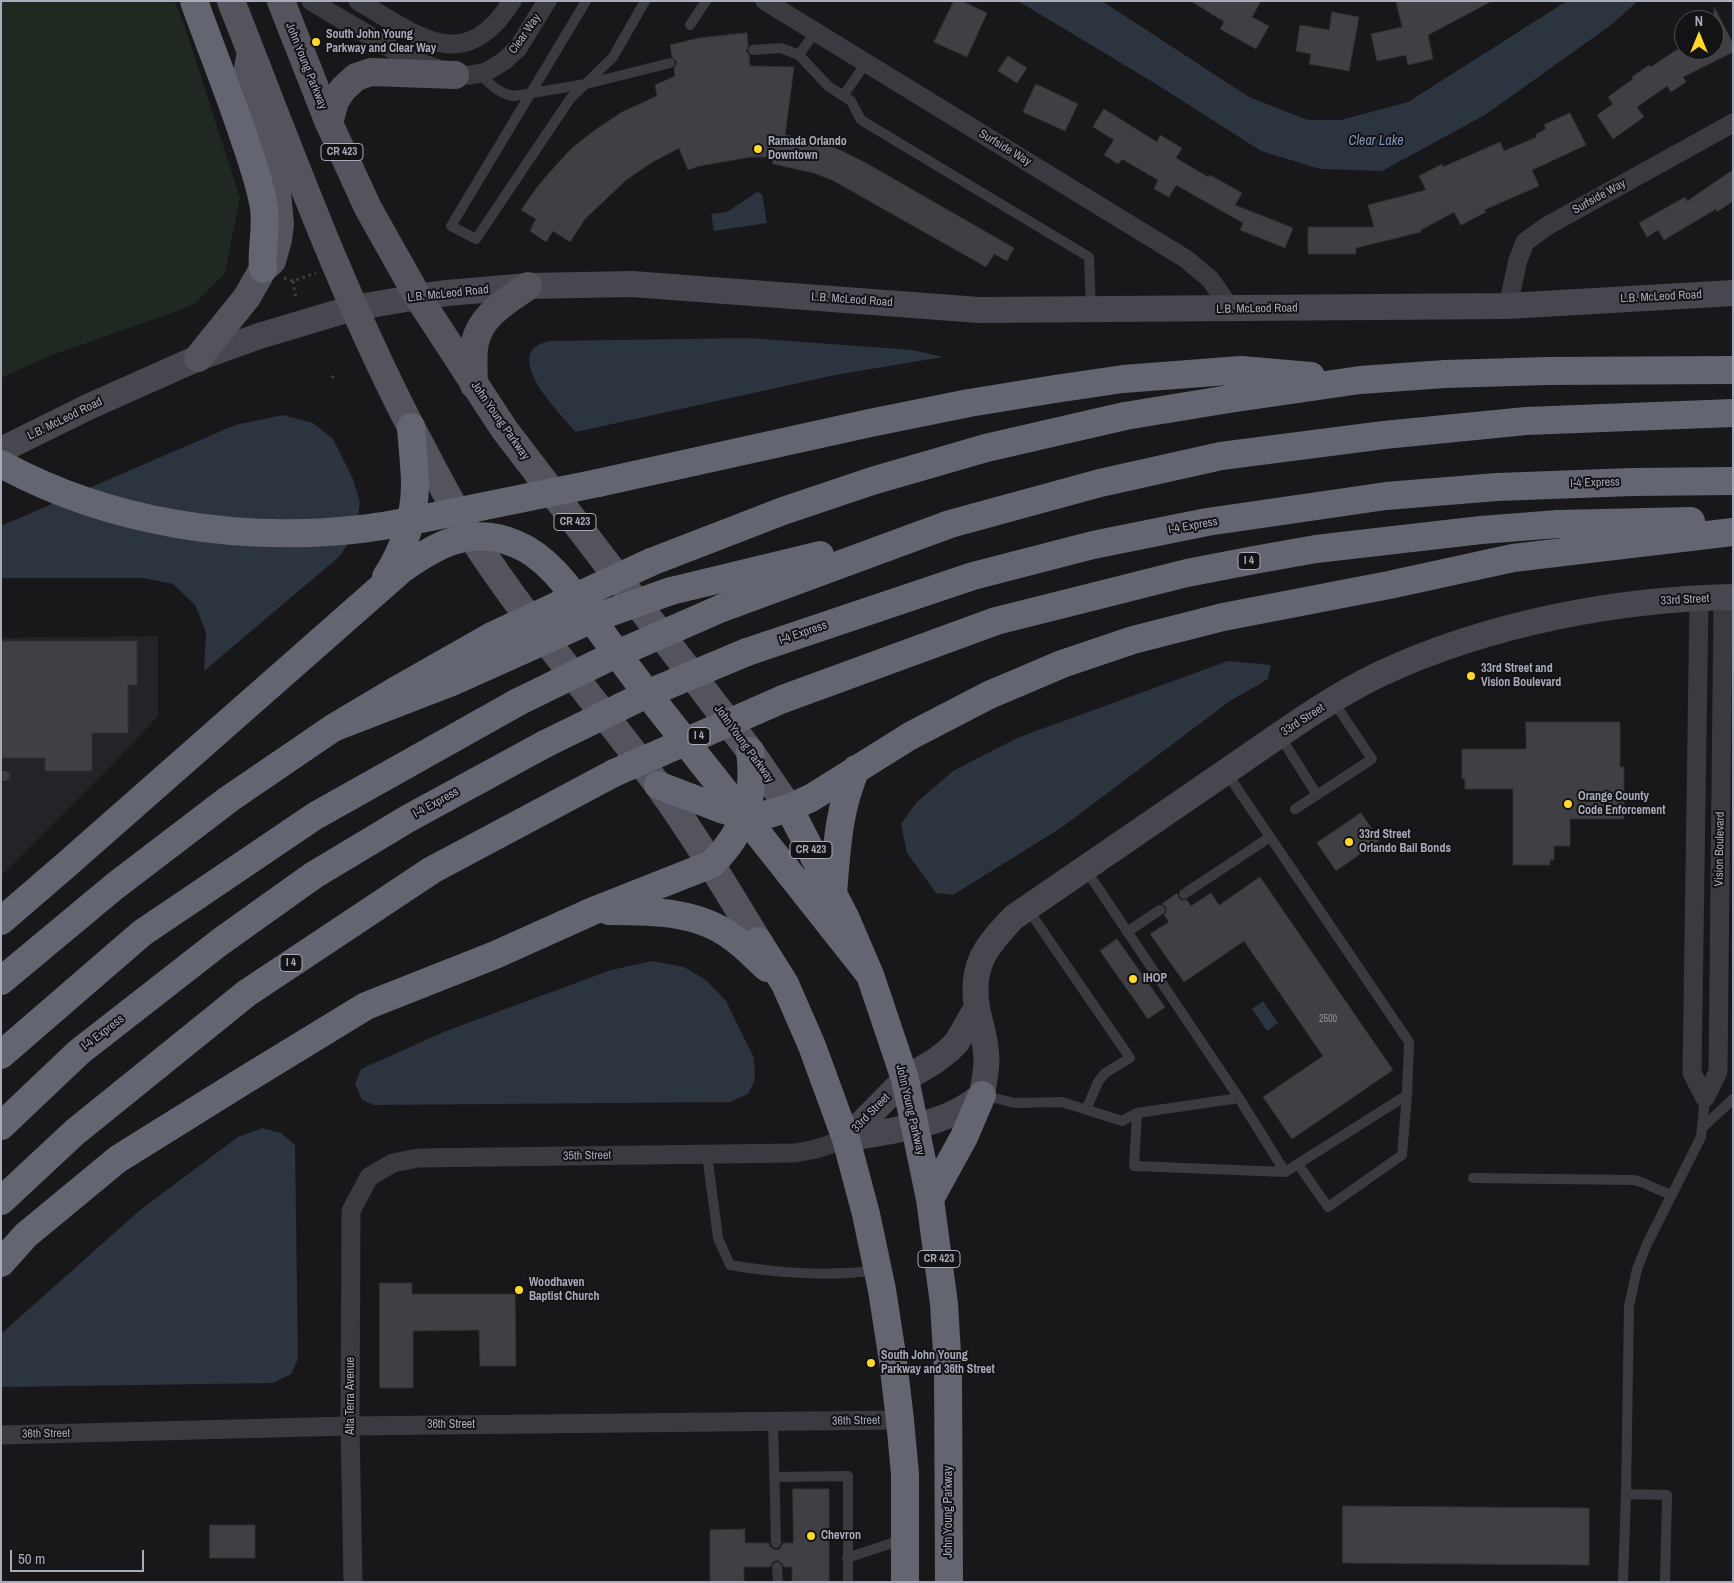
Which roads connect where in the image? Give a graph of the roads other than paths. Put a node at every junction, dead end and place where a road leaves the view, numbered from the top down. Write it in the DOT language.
graph roads {
  1 [pos="194,1"];
  2 [pos="231,1"];
  3 [pos="280,1"];
  4 [pos="311,1"];
  5 [pos="358,1"];
  6 [pos="512,1"];
  7 [pos="547,1"];
  8 [pos="586,1"];
  9 [pos="645,1"];
  10 [pos="706,1"];
  11 [pos="765,1"];
  12 [pos="690,25"];
  13 [pos="815,32"];
  14 [pos="754,50"];
  15 [pos="251,52"];
  16 [pos="799,55"];
  17 [pos="670,63"];
  18 [pos="866,63"];
  19 [pos="467,74"];
  20 [pos="586,84"];
  21 [pos="529,94"];
  22 [pos="843,96"];
  23 [pos="329,123"];
  24 [pos="1733,123"];
  25 [pos="270,272"];
  26 [pos="528,286"];
  27 [pos="1733,294"];
  28 [pos="418,296"];
  29 [pos="1508,306"];
  30 [pos="353,308"];
  31 [pos="1231,309"];
  32 [pos="1090,310"];
  33 [pos="198,358"];
  34 [pos="1733,370"];
  35 [pos="1360,380"];
  36 [pos="474,385"];
  37 [pos="1733,413"];
  38 [pos="411,427"];
  39 [pos="1,450"];
  40 [pos="1,464"];
  41 [pos="1733,481"];
  42 [pos="1733,521"];
  43 [pos="950,524"];
  44 [pos="1733,532"];
  45 [pos="472,536"];
  46 [pos="377,592"];
  47 [pos="1718,598"];
  48 [pos="1333,701"];
  49 [pos="333,728"];
  50 [pos="1280,735"];
  51 [pos="750,751"];
  52 [pos="856,768"];
  53 [pos="1226,772"];
  54 [pos="658,786"];
  55 [pos="1317,795"];
  56 [pos="789,808"];
  57 [pos="1295,809"];
  58 [pos="744,816"];
  59 [pos="1270,837"];
  60 [pos="712,864"];
  61 [pos="1085,868"];
  62 [pos="832,892"];
  63 [pos="1184,894"];
  64 [pos="1027,908"];
  65 [pos="1160,910"];
  66 [pos="593,911"];
  67 [pos="1,921"];
  68 [pos="1127,932"];
  69 [pos="758,941"];
  70 [pos="870,975"];
  71 [pos="1,981"];
  72 [pos="785,984"];
  73 [pos="977,1007"];
  74 [pos="1,1055"];
  75 [pos="904,1079"];
  76 [pos="982,1095"];
  77 [pos="1407,1095"];
  78 [pos="1239,1098"];
  79 [pos="1705,1098"];
  80 [pos="1733,1099"];
  81 [pos="1086,1110"];
  82 [pos="1137,1113"];
  83 [pos="1,1126"];
  84 [pos="914,1126"];
  85 [pos="1702,1128"];
  86 [pos="846,1139"];
  87 [pos="707,1154"];
  88 [pos="1298,1164"];
  89 [pos="1285,1172"];
  90 [pos="1473,1178"];
  91 [pos="1671,1195"];
  92 [pos="930,1199"];
  93 [pos="1,1201"];
  94 [pos="351,1211"];
  95 [pos="1,1263"];
  96 [pos="878,1270"];
  97 [pos="900,1420"];
  98 [pos="773,1422"];
  99 [pos="350,1426"];
  100 [pos="1,1435"];
  101 [pos="775,1477"];
  102 [pos="1626,1494"];
  103 [pos="905,1539"];
  104 [pos="776,1543"];
  105 [pos="847,1558"];
  106 [pos="777,1567"];
  107 [pos="353,1582"];
  108 [pos="778,1582"];
  109 [pos="848,1582"];
  110 [pos="905,1582"];
  111 [pos="949,1582"];
  112 [pos="1623,1582"];
  113 [pos="1665,1582"];
  1 -- 25 [label="highway"];
  2 -- 15 [label="main road"];
  3 -- 23 [label="main road, John Young Parkway / CR 423"];
  4 -- 19 [label="street"];
  5 -- 6 [label="street"];
  7 -- 19 [label="street, Clear Way"];
  8 -- 21 [label="lane"];
  9 -- 20 [label="lane"];
  10 -- 12 [label="lane"];
  11 -- 13 [label="street, Surfside Way"];
  13 -- 16 [label="lane"];
  13 -- 18 [label="street, Surfside Way"];
  14 -- 16 [label="lane"];
  15 -- 25 [label="main road"];
  15 -- 30 [label="main road"];
  16 -- 22 [label="lane"];
  17 -- 20 [label="lane"];
  18 -- 22 [label="lane"];
  18 -- 31 [label="street, Surfside Way"];
  19 -- 21 [label="lane"];
  19 -- 23 [label="main road"];
  20 -- 21 [label="lane"];
  20 -- 21 [label="lane"];
  22 -- 32 [label="lane"];
  23 -- 28 [label="main road, John Young Parkway / CR 423"];
  24 -- 29 [label="street, Surfside Way"];
  25 -- 33 [label="main road"];
  26 -- 28 [label="street, L.B. McLeod Road"];
  26 -- 32 [label="street, L.B. McLeod Road"];
  26 -- 36 [label="main road"];
  27 -- 29 [label="street, L.B. McLeod Road"];
  28 -- 30 [label="street, L.B. McLeod Road"];
  28 -- 36 [label="main road, John Young Parkway / CR 423"];
  29 -- 31 [label="street, L.B. McLeod Road"];
  30 -- 33 [label="street, L.B. McLeod Road"];
  30 -- 38 [label="main road"];
  31 -- 32 [label="street, L.B. McLeod Road"];
  33 -- 39 [label="street, L.B. McLeod Road"];
  34 -- 35 [label="highway"];
  35 -- 40 [label="highway, bridge"];
  35 -- 49 [label="highway, bridge"];
  36 -- 51 [label="main road, John Young Parkway / CR 423"];
  37 -- 43 [label="highway"];
  38 -- 45 [label="main road"];
  38 -- 46 [label="highway"];
  41 -- 83 [label="highway, I-4 Express, bridge"];
  42 -- 93 [label="highway, I 4, bridge"];
  43 -- 49 [label="highway, bridge"];
  43 -- 74 [label="highway, bridge"];
  44 -- 52 [label="highway"];
  45 -- 46 [label="highway"];
  45 -- 54 [label="main road"];
  45 -- 58 [label="highway"];
  46 -- 67 [label="highway"];
  47 -- 48 [label="street, 33rd Street"];
  47 -- 79 [label="street, Vision Boulevard"];
  47 -- 79 [label="street, Vision Boulevard"];
  48 -- 50 [label="street, 33rd Street"];
  48 -- 55 [label="lane"];
  49 -- 71 [label="highway"];
  50 -- 53 [label="street, 33rd Street"];
  50 -- 55 [label="lane"];
  51 -- 56 [label="main road, John Young Parkway / CR 423"];
  51 -- 58 [label="highway"];
  52 -- 56 [label="highway"];
  52 -- 62 [label="highway"];
  53 -- 59 [label="lane"];
  53 -- 61 [label="street, 33rd Street"];
  54 -- 58 [label="highway"];
  54 -- 60 [label="main road"];
  55 -- 57 [label="lane"];
  56 -- 58 [label="highway"];
  56 -- 62 [label="highway, John Young Parkway / CR 423"];
  58 -- 60 [label="highway"];
  58 -- 70 [label="highway"];
  59 -- 63 [label="lane"];
  59 -- 77 [label="lane"];
  60 -- 66 [label="highway"];
  60 -- 69 [label="main road"];
  61 -- 64 [label="street, 33rd Street"];
  61 -- 68 [label="lane"];
  62 -- 70 [label="highway, John Young Parkway / CR 423"];
  64 -- 73 [label="street, 33rd Street"];
  64 -- 81 [label="lane"];
  65 -- 68 [label="lane"];
  66 -- 72 [label="highway"];
  66 -- 95 [label="highway"];
  68 -- 78 [label="lane"];
  69 -- 72 [label="highway"];
  70 -- 75 [label="highway, John Young Parkway / CR 423"];
  72 -- 86 [label="highway"];
  73 -- 75 [label="street, 33rd Street"];
  73 -- 76 [label="street, 33rd Street"];
  75 -- 84 [label="highway, John Young Parkway / CR 423"];
  75 -- 86 [label="street, 33rd Street"];
  76 -- 81 [label="lane"];
  76 -- 84 [label="street, 33rd Street"];
  76 -- 92 [label="highway"];
  77 -- 88 [label="lane"];
  77 -- 88 [label="lane"];
  78 -- 82 [label="lane"];
  78 -- 89 [label="lane"];
  79 -- 85 [label="lane, Vision Boulevard"];
  80 -- 85 [label="lane"];
  81 -- 82 [label="lane"];
  82 -- 89 [label="lane"];
  84 -- 86 [label="street, 33rd Street"];
  84 -- 92 [label="highway, John Young Parkway / CR 423"];
  85 -- 91 [label="lane, Vision Boulevard"];
  86 -- 87 [label="street, 35th Street"];
  86 -- 96 [label="highway"];
  87 -- 94 [label="street, 35th Street"];
  87 -- 96 [label="lane"];
  88 -- 89 [label="lane"];
  90 -- 91 [label="lane"];
  91 -- 102 [label="lane, Vision Boulevard"];
  92 -- 111 [label="highway, John Young Parkway / CR 423"];
  94 -- 99 [label="street, Alta Terra Avenue"];
  96 -- 97 [label="highway"];
  97 -- 98 [label="street, 36th Street"];
  97 -- 103 [label="highway"];
  98 -- 99 [label="street, 36th Street"];
  98 -- 101 [label="lane"];
  99 -- 100 [label="street, 36th Street"];
  99 -- 107 [label="street, Alta Terra Avenue"];
  101 -- 104 [label="lane"];
  101 -- 105 [label="lane"];
  102 -- 112 [label="lane, Vision Boulevard"];
  102 -- 113 [label="lane"];
  103 -- 105 [label="lane"];
  103 -- 110 [label="highway"];
  105 -- 109 [label="lane"];
  106 -- 108 [label="lane"];
}
